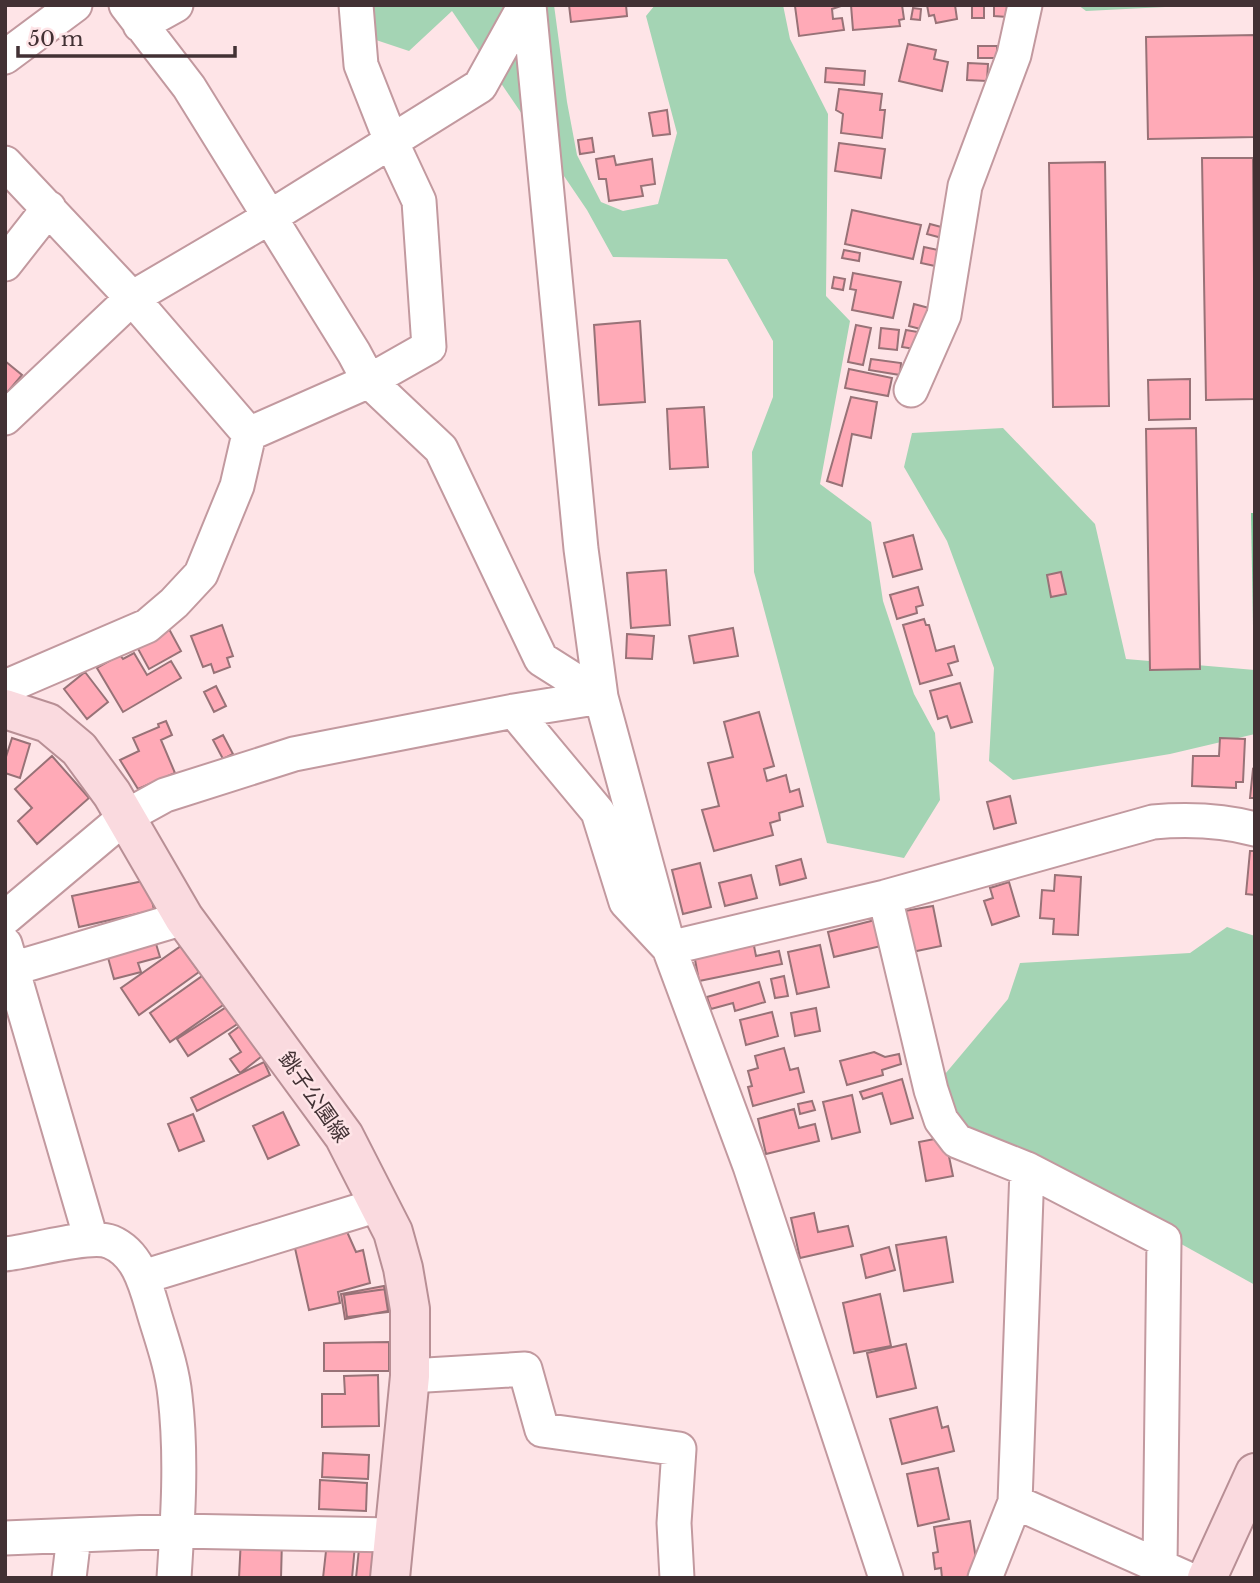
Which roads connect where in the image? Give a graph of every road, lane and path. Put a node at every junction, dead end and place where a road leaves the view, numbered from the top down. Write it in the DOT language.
graph roads {
  1 [pos="75,5"];
  2 [pos="176,5"];
  3 [pos="356,5"];
  4 [pos="527,5"];
  5 [pos="1025,5"];
  6 [pos="133,15"];
  7 [pos="5,57"];
  8 [pos="391,141"];
  9 [pos="5,163"];
  10 [pos="50,208"];
  11 [pos="270,217"];
  12 [pos="5,264"];
  13 [pos="132,298"];
  14 [pos="369,381"];
  15 [pos="911,390"];
  16 [pos="5,418"];
  17 [pos="249,434"];
  18 [pos="5,687"];
  19 [pos="601,697"];
  20 [pos="5,709"];
  21 [pos="514,711"];
  22 [pos="125,817"];
  23 [pos="1255,829"];
  24 [pos="885,897"];
  25 [pos="5,918"];
  26 [pos="184,918"];
  27 [pos="669,948"];
  28 [pos="8,962"];
  29 [pos="1027,1169"];
  30 [pos="378,1205"];
  31 [pos="91,1239"];
  32 [pos="5,1254"];
  33 [pos="143,1277"];
  34 [pos="410,1376"];
  35 [pos="1255,1473"];
  36 [pos="1015,1502"];
  37 [pos="177,1531"];
  38 [pos="394,1535"];
  39 [pos="74,1536"];
  40 [pos="5,1538"];
  41 [pos="1173,1572"];
  42 [pos="69,1578"];
  43 [pos="174,1578"];
  44 [pos="390,1578"];
  45 [pos="677,1578"];
  46 [pos="886,1578"];
  47 [pos="985,1578"];
  48 [pos="1207,1578"];
  1 -- 7 [label="street"];
  2 -- 6 [label="street"];
  3 -- 8 [label="street"];
  4 -- 8 [label="street"];
  4 -- 19 [label="street"];
  5 -- 15 [label="street"];
  6 -- 11 [label="street"];
  8 -- 11 [label="street"];
  8 -- 14 [label="street"];
  9 -- 10 [label="street"];
  10 -- 12 [label="street"];
  10 -- 13 [label="street"];
  11 -- 13 [label="street"];
  11 -- 14 [label="street"];
  13 -- 16 [label="street"];
  13 -- 17 [label="street"];
  14 -- 17 [label="street"];
  14 -- 19 [label="street"];
  17 -- 18 [label="street"];
  19 -- 21 [label="street"];
  19 -- 27 [label="street"];
  20 -- 22 [label="main road, 銚子公園線"];
  21 -- 22 [label="street"];
  21 -- 27 [label="street"];
  22 -- 25 [label="street"];
  22 -- 26 [label="main road, 銚子公園線"];
  23 -- 24 [label="street"];
  24 -- 27 [label="street"];
  24 -- 29 [label="street"];
  26 -- 28 [label="street"];
  26 -- 30 [label="main road, 銚子公園線"];
  27 -- 46 [label="street"];
  28 -- 31 [label="street"];
  29 -- 36 [label="street"];
  29 -- 41 [label="street"];
  30 -- 33 [label="street"];
  30 -- 34 [label="main road, 銚子公園線"];
  31 -- 32 [label="street"];
  31 -- 33 [label="street"];
  33 -- 37 [label="street"];
  34 -- 38 [label="main road, 銚子公園線"];
  34 -- 45 [label="street"];
  35 -- 48 [label="main road"];
  36 -- 41 [label="street"];
  36 -- 47 [label="street"];
  37 -- 38 [label="street"];
  37 -- 39 [label="street"];
  37 -- 43 [label="street"];
  38 -- 44 [label="main road, 銚子公園線"];
  39 -- 40 [label="street"];
  39 -- 42 [label="street"];
}
